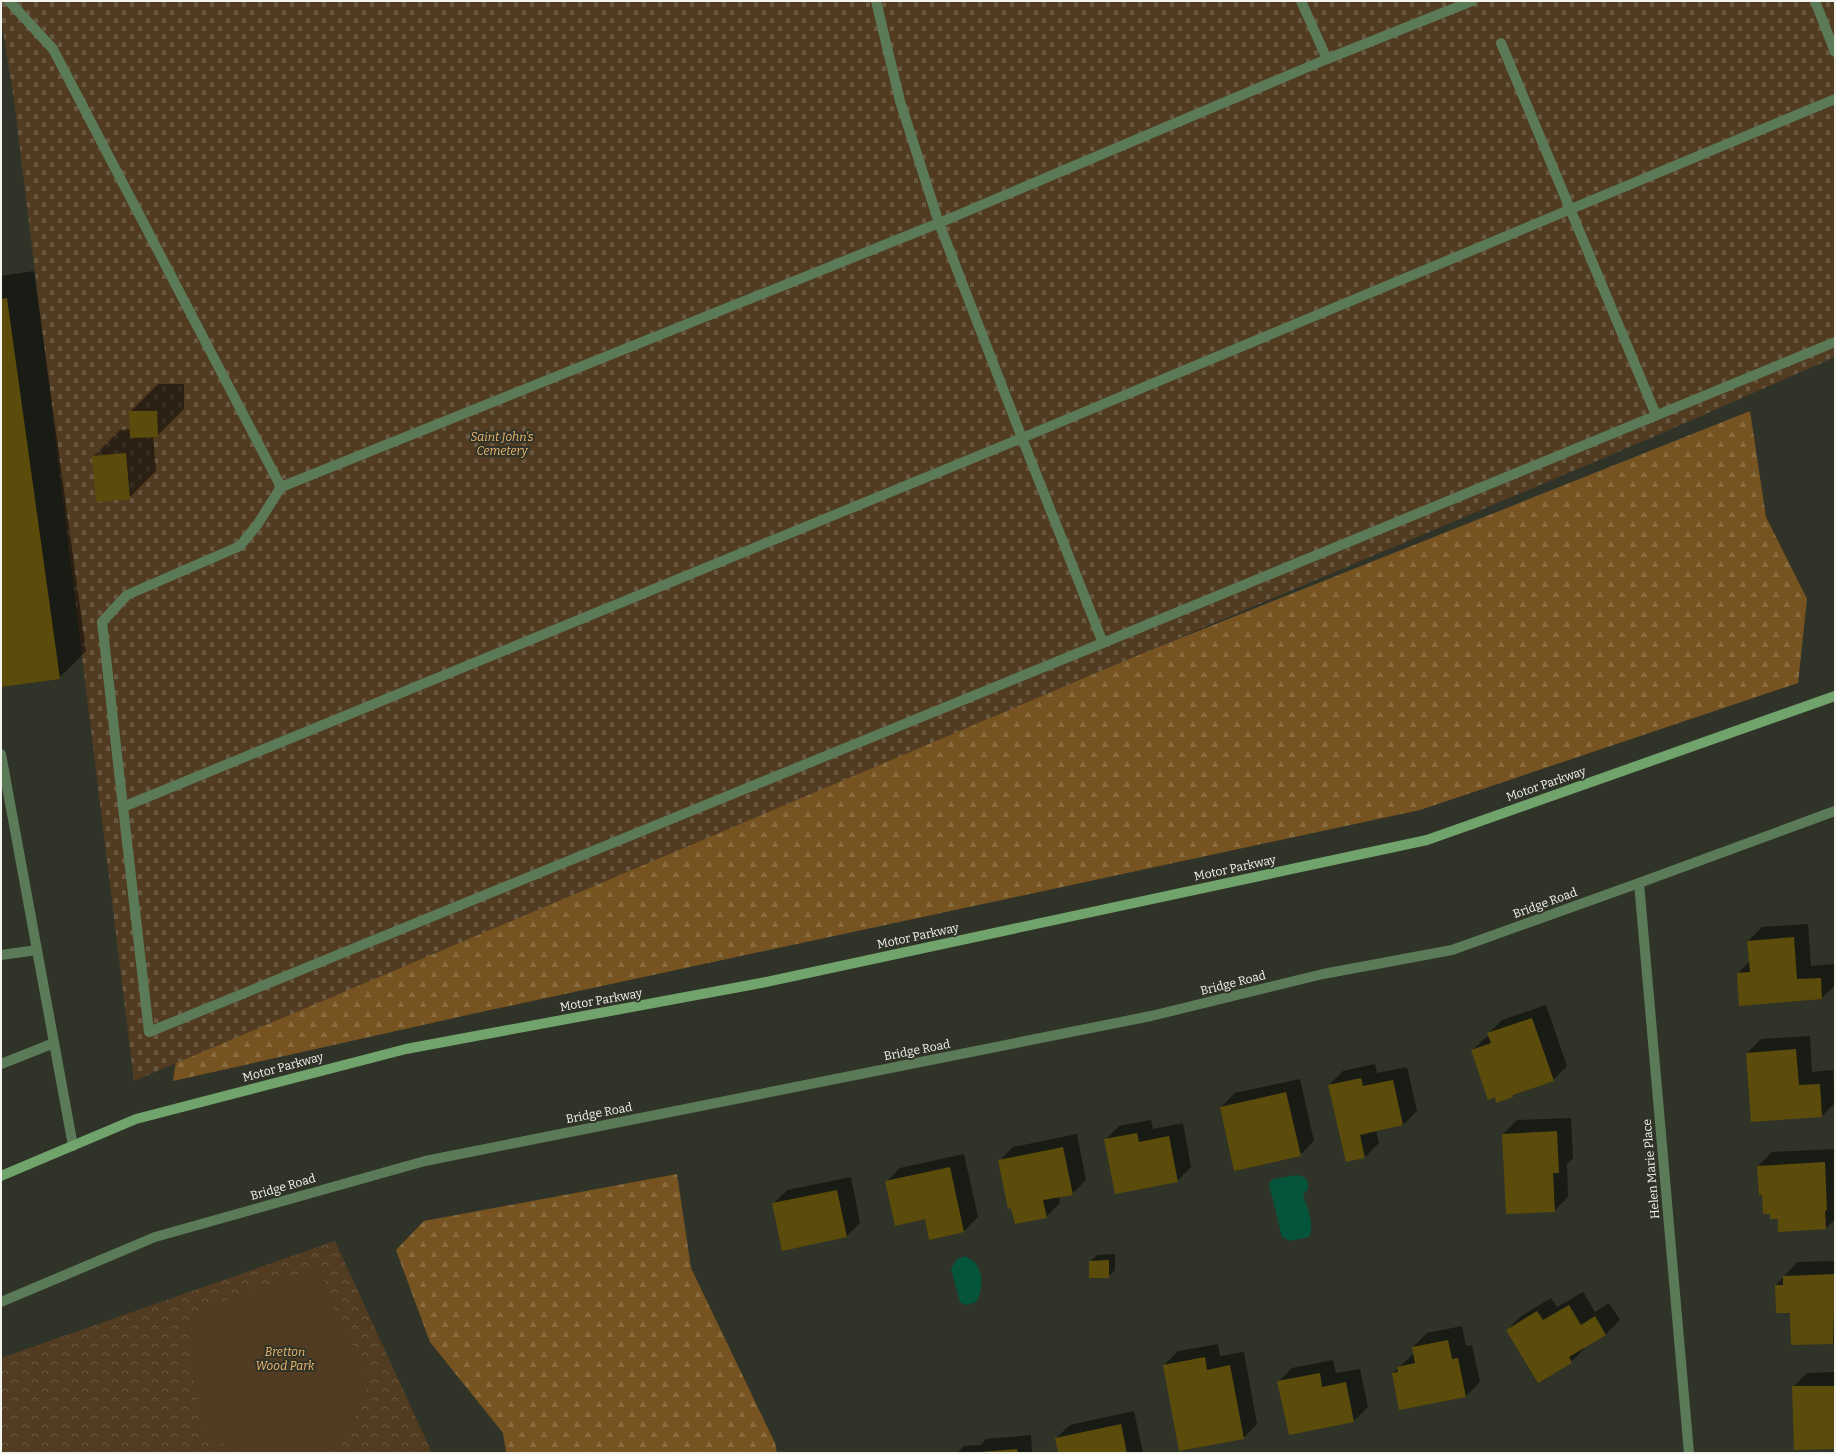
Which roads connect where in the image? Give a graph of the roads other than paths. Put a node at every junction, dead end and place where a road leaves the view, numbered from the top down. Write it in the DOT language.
graph roads {
  1 [pos="10,1"];
  2 [pos="876,1"];
  3 [pos="1301,1"];
  4 [pos="1472,1"];
  5 [pos="1815,1"];
  6 [pos="1501,43"];
  7 [pos="1835,52"];
  8 [pos="1327,60"];
  9 [pos="1835,99"];
  10 [pos="1570,210"];
  11 [pos="939,223"];
  12 [pos="1835,342"];
  13 [pos="1656,416"];
  14 [pos="1022,438"];
  15 [pos="281,487"];
  16 [pos="1103,643"];
  17 [pos="1835,696"];
  18 [pos="1,754"];
  19 [pos="123,807"];
  20 [pos="1835,810"];
  21 [pos="1639,883"];
  22 [pos="37,950"];
  23 [pos="1,955"];
  24 [pos="54,1043"];
  25 [pos="1,1064"];
  26 [pos="73,1146"];
  27 [pos="1,1176"];
  28 [pos="1,1302"];
  29 [pos="1686,1452"];
  1 -- 15 [label="street"];
  2 -- 11 [label="street"];
  3 -- 8 [label="street"];
  4 -- 8 [label="street"];
  5 -- 7 [label="street"];
  6 -- 10 [label="street"];
  8 -- 11 [label="street"];
  9 -- 10 [label="street"];
  10 -- 13 [label="street"];
  10 -- 14 [label="street"];
  11 -- 14 [label="street"];
  11 -- 15 [label="street"];
  12 -- 13 [label="street"];
  13 -- 16 [label="street"];
  14 -- 16 [label="street"];
  14 -- 19 [label="street"];
  15 -- 19 [label="street"];
  16 -- 19 [label="street"];
  17 -- 26 [label="main road, Motor Parkway"];
  18 -- 22 [label="street"];
  20 -- 21 [label="street, Bridge Road"];
  21 -- 28 [label="street, Bridge Road"];
  21 -- 29 [label="street, Helen Marie Place"];
  22 -- 23 [label="street"];
  22 -- 24 [label="street"];
  24 -- 25 [label="street"];
  24 -- 26 [label="street"];
  26 -- 27 [label="main road, Motor Parkway"];
}
